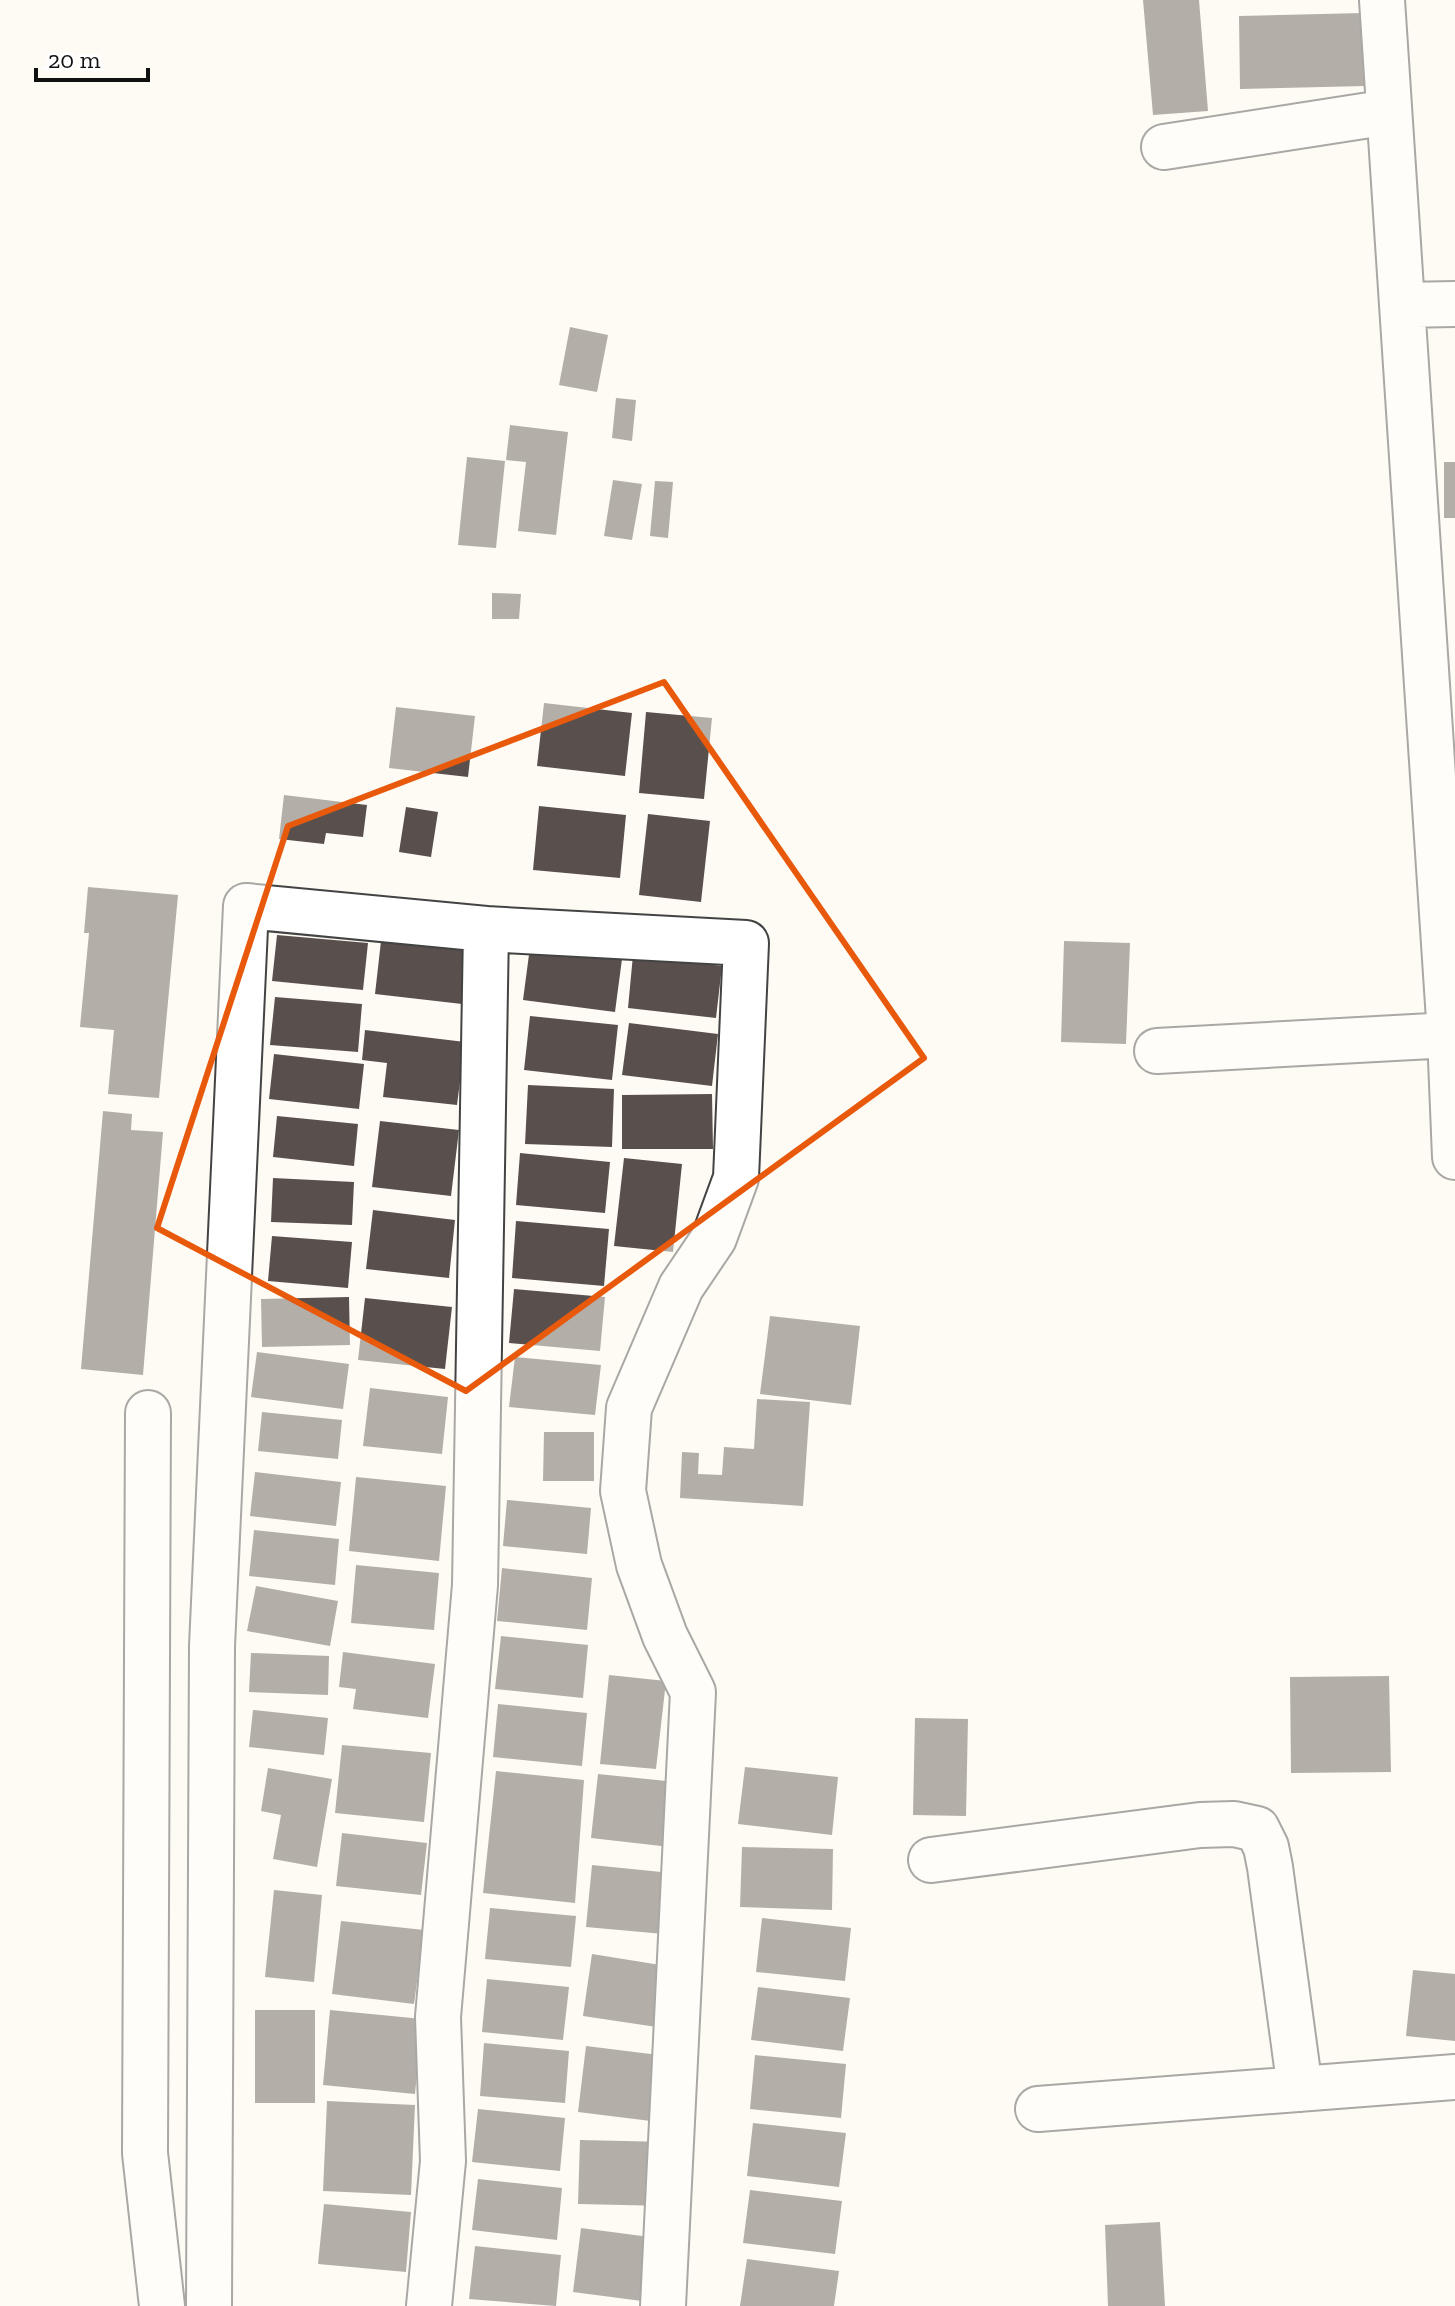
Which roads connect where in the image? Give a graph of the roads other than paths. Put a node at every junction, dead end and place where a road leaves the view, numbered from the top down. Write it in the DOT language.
graph roads {
  1 [pos="1382,0"];
  2 [pos="1389,112"];
  3 [pos="1164,147"];
  4 [pos="1455,304"];
  5 [pos="1403,305"];
  6 [pos="486,929"];
  7 [pos="1450,1035"];
  8 [pos="1157,1051"];
  9 [pos="1455,1157"];
  10 [pos="148,1413"];
  11 [pos="931,1860"];
  12 [pos="1455,2077"];
  13 [pos="1300,2089"];
  14 [pos="1038,2109"];
  15 [pos="162,2306"];
  16 [pos="209,2306"];
  17 [pos="429,2306"];
  18 [pos="663,2306"];
  1 -- 2 [label="street"];
  2 -- 3 [label="street"];
  2 -- 5 [label="street"];
  4 -- 5 [label="street"];
  5 -- 7 [label="street"];
  6 -- 16 [label="street"];
  6 -- 17 [label="street"];
  6 -- 18 [label="street"];
  7 -- 8 [label="street"];
  7 -- 9 [label="street"];
  10 -- 15 [label="street"];
  11 -- 13 [label="street"];
  12 -- 13 [label="street"];
  13 -- 14 [label="street"];
}
